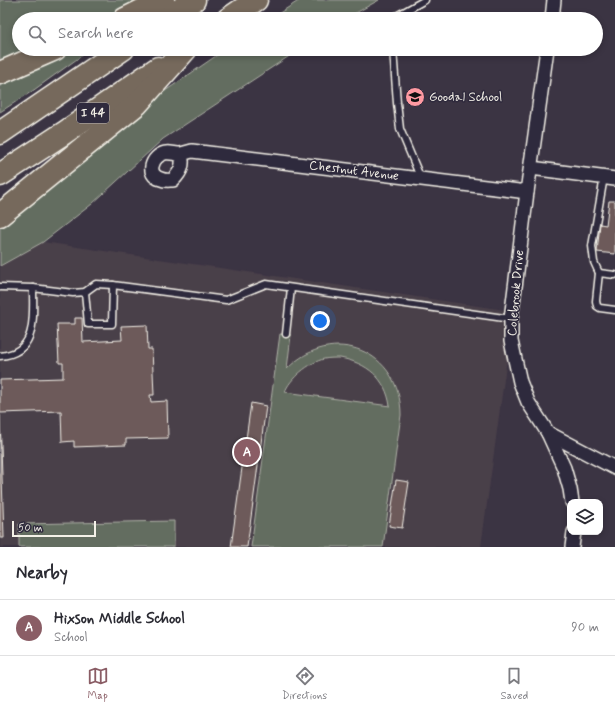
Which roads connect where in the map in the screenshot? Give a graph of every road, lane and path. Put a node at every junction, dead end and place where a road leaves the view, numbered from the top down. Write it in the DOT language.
graph roads {
  1 [pos="163,0"];
  2 [pos="194,0"];
  3 [pos="256,0"];
  4 [pos="424,0"];
  5 [pos="554,0"];
  6 [pos="139,12"];
  7 [pos="176,12"];
  8 [pos="238,12"];
  9 [pos="402,12"];
  10 [pos="553,12"];
  11 [pos="39,56"];
  12 [pos="112,56"];
  13 [pos="176,56"];
  14 [pos="180,56"];
  15 [pos="394,56"];
  16 [pos="546,56"];
  17 [pos="0,73"];
  18 [pos="0,132"];
  19 [pos="181,154"];
  20 [pos="530,168"];
  21 [pos="0,175"];
  22 [pos="610,178"];
  23 [pos="421,179"];
  24 [pos="527,192"];
  25 [pos="0,215"];
  26 [pos="599,273"];
  27 [pos="615,275"];
  28 [pos="113,285"];
  29 [pos="0,287"];
  30 [pos="33,288"];
  31 [pos="291,288"];
  32 [pos="85,292"];
  33 [pos="615,310"];
  34 [pos="511,319"];
  35 [pos="286,334"];
  36 [pos="0,356"];
  37 [pos="548,433"];
  38 [pos="615,468"];
  39 [pos="572,499"];
  40 [pos="574,535"];
  41 [pos="572,547"];
  1 -- 6 [label="highway"];
  2 -- 7 [label="highway"];
  3 -- 8 [label="highway"];
  4 -- 9 [label="lane"];
  5 -- 10 [label="street"];
  11 -- 17 [label="highway"];
  12 -- 18 [label="highway, I 44"];
  13 -- 21 [label="highway, I 44"];
  14 -- 25 [label="highway"];
  15 -- 23 [label="lane"];
  16 -- 20 [label="street"];
  19 -- 23 [label="street, Chestnut Avenue"];
  20 -- 22 [label="street"];
  20 -- 24 [label="street, Colebrook Drive"];
  22 -- 26 [label="lane"];
  23 -- 24 [label="street, Chestnut Avenue"];
  24 -- 34 [label="street, Colebrook Drive"];
  26 -- 27 [label="lane"];
  26 -- 33 [label="lane"];
  28 -- 31 [label="lane"];
  28 -- 32 [label="lane"];
  28 -- 32 [label="lane"];
  29 -- 30 [label="lane"];
  30 -- 32 [label="lane"];
  30 -- 36 [label="lane"];
  31 -- 34 [label="lane"];
  31 -- 35 [label="lane"];
  34 -- 37 [label="street, Colebrook Drive"];
  37 -- 38 [label="street"];
  37 -- 39 [label="street, Colebrook Drive"];
  40 -- 41 [label="street"];
}
